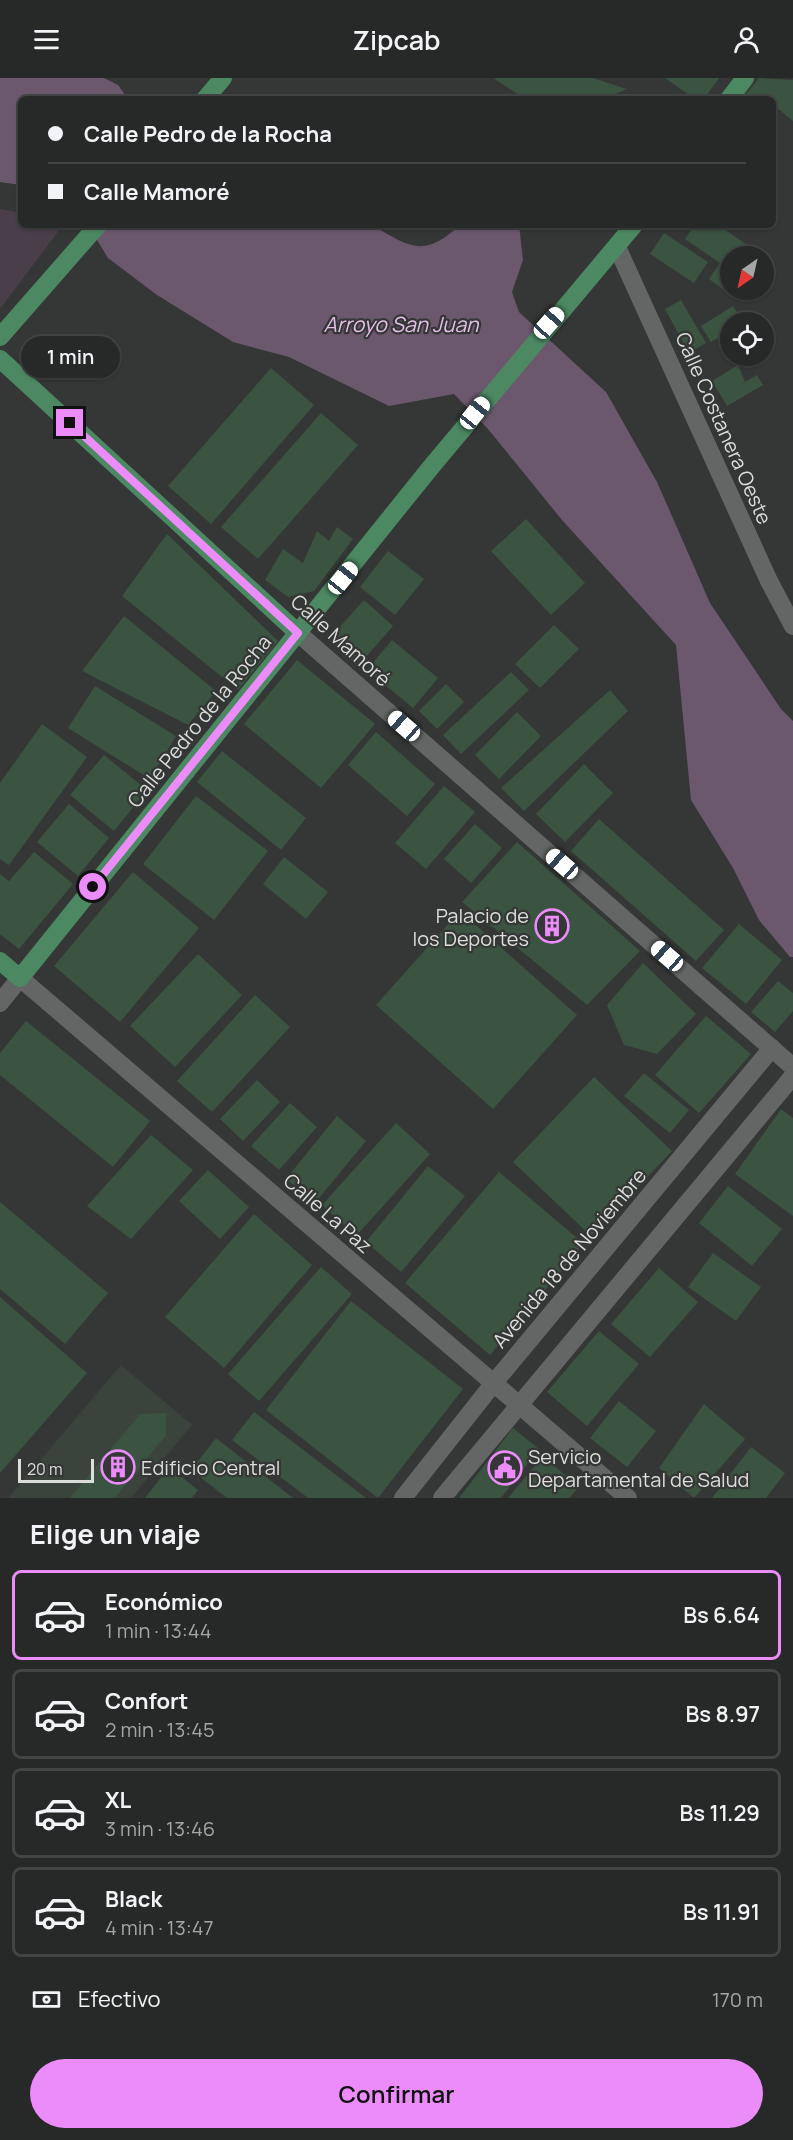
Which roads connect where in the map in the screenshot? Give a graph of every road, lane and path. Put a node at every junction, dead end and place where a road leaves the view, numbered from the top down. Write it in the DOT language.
graph roads {
  1 [pos="223,78"];
  2 [pos="745,78"];
  3 [pos="208,96"];
  4 [pos="731,96"];
  5 [pos="95,228"];
  6 [pos="632,228"];
  7 [pos="617,247"];
  8 [pos="0,337"];
  9 [pos="0,359"];
  10 [pos="793,626"];
  11 [pos="298,633"];
  12 [pos="0,961"];
  13 [pos="20,978"];
  14 [pos="0,1003"];
  15 [pos="772,1048"];
  16 [pos="793,1067"];
  17 [pos="793,1076"];
  18 [pos="493,1384"];
  19 [pos="518,1405"];
  20 [pos="403,1498"];
  21 [pos="442,1498"];
  22 [pos="628,1498"];
  1 -- 3 [label="main road"];
  2 -- 4 [label="main road"];
  5 -- 8 [label="main road"];
  6 -- 7 [label="main road, Calle Pedro de la Rocha"];
  7 -- 10 [label="street, Calle Costanera Oeste"];
  7 -- 11 [label="main road, Calle Pedro de la Rocha"];
  9 -- 11 [label="main road, Calle Mamoré"];
  11 -- 13 [label="main road, Calle Pedro de la Rocha"];
  11 -- 15 [label="street, Calle Mamoré"];
  12 -- 13 [label="main road, Calle La Paz"];
  13 -- 14 [label="street, Calle Pedro de la Rocha"];
  13 -- 18 [label="street, Calle La Paz"];
  15 -- 16 [label="street, Calle Mamoré"];
  15 -- 18 [label="street, Avenida 18 de Noviembre"];
  17 -- 19 [label="street"];
  18 -- 19 [label="street, Calle La Paz"];
  18 -- 20 [label="street, Avenida 18 de Noviembre"];
  19 -- 21 [label="street"];
  19 -- 22 [label="street, Calle La Paz"];
}
